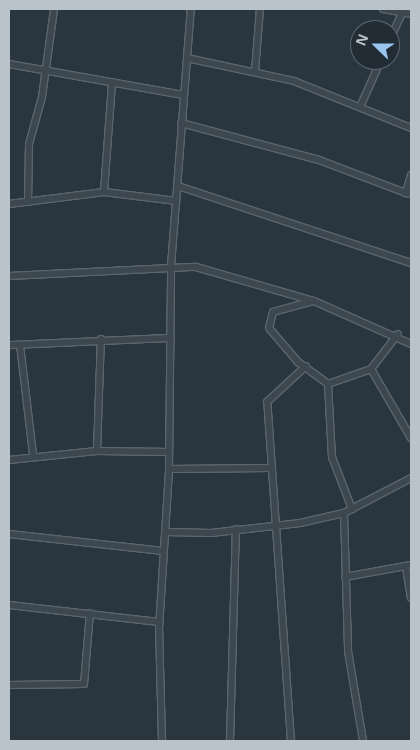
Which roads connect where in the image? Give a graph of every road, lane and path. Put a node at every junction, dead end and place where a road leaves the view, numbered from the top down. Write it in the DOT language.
graph roads {
  1 [pos="54,9"];
  2 [pos="191,9"];
  3 [pos="260,9"];
  4 [pos="383,9"];
  5 [pos="402,12"];
  6 [pos="411,14"];
  7 [pos="398,20"];
  8 [pos="186,58"];
  9 [pos="9,64"];
  10 [pos="46,69"];
  11 [pos="376,70"];
  12 [pos="255,71"];
  13 [pos="112,82"];
  14 [pos="183,95"];
  15 [pos="360,107"];
  16 [pos="181,123"];
  17 [pos="411,128"];
  18 [pos="411,175"];
  19 [pos="178,186"];
  20 [pos="104,192"];
  21 [pos="408,194"];
  22 [pos="176,201"];
  23 [pos="28,202"];
  24 [pos="9,204"];
  25 [pos="411,263"];
  26 [pos="171,266"];
  27 [pos="9,276"];
  28 [pos="314,301"];
  29 [pos="398,334"];
  30 [pos="170,338"];
  31 [pos="101,339"];
  32 [pos="411,341"];
  33 [pos="9,345"];
  34 [pos="20,345"];
  35 [pos="306,366"];
  36 [pos="371,369"];
  37 [pos="328,384"];
  38 [pos="411,438"];
  39 [pos="97,451"];
  40 [pos="169,452"];
  41 [pos="32,454"];
  42 [pos="9,460"];
  43 [pos="269,468"];
  44 [pos="169,469"];
  45 [pos="411,478"];
  46 [pos="352,509"];
  47 [pos="344,513"];
  48 [pos="278,526"];
  49 [pos="236,529"];
  50 [pos="166,532"];
  51 [pos="9,534"];
  52 [pos="163,551"];
  53 [pos="409,566"];
  54 [pos="345,577"];
  55 [pos="411,598"];
  56 [pos="9,605"];
  57 [pos="90,613"];
  58 [pos="160,622"];
  59 [pos="9,685"];
  60 [pos="162,741"];
  61 [pos="230,741"];
  62 [pos="291,741"];
  63 [pos="363,741"];
  1 -- 10 [label="street"];
  2 -- 8 [label="street"];
  3 -- 12 [label="street"];
  4 -- 5 [label="street"];
  5 -- 6 [label="street"];
  5 -- 7 [label="street"];
  8 -- 12 [label="street"];
  8 -- 14 [label="street"];
  9 -- 10 [label="street"];
  10 -- 13 [label="street"];
  10 -- 23 [label="street"];
  11 -- 15 [label="street"];
  12 -- 15 [label="street"];
  13 -- 14 [label="street"];
  13 -- 20 [label="street"];
  14 -- 16 [label="street"];
  15 -- 17 [label="street"];
  16 -- 19 [label="street"];
  16 -- 21 [label="street"];
  18 -- 21 [label="street"];
  19 -- 22 [label="street"];
  19 -- 25 [label="street"];
  20 -- 22 [label="street"];
  20 -- 23 [label="street"];
  22 -- 26 [label="street"];
  23 -- 24 [label="street"];
  26 -- 27 [label="street"];
  26 -- 28 [label="street"];
  26 -- 30 [label="street"];
  28 -- 29 [label="street"];
  28 -- 35 [label="street"];
  29 -- 32 [label="street"];
  29 -- 36 [label="street"];
  30 -- 31 [label="street"];
  30 -- 40 [label="street"];
  31 -- 34 [label="street"];
  31 -- 39 [label="street"];
  33 -- 34 [label="street"];
  34 -- 41 [label="street"];
  35 -- 37 [label="street"];
  35 -- 43 [label="street"];
  36 -- 37 [label="street"];
  36 -- 38 [label="street"];
  37 -- 46 [label="street"];
  39 -- 40 [label="street"];
  39 -- 41 [label="street"];
  40 -- 44 [label="street"];
  41 -- 42 [label="street"];
  43 -- 44 [label="street"];
  43 -- 48 [label="street"];
  44 -- 50 [label="street"];
  45 -- 46 [label="street"];
  46 -- 47 [label="street"];
  47 -- 48 [label="street"];
  47 -- 54 [label="street"];
  48 -- 49 [label="street"];
  48 -- 62 [label="street"];
  49 -- 50 [label="street"];
  49 -- 61 [label="street"];
  50 -- 52 [label="street"];
  51 -- 52 [label="street"];
  52 -- 58 [label="street"];
  53 -- 54 [label="street"];
  53 -- 55 [label="street"];
  54 -- 63 [label="street"];
  56 -- 57 [label="street"];
  57 -- 58 [label="street"];
  57 -- 59 [label="street"];
  58 -- 60 [label="street"];
}
